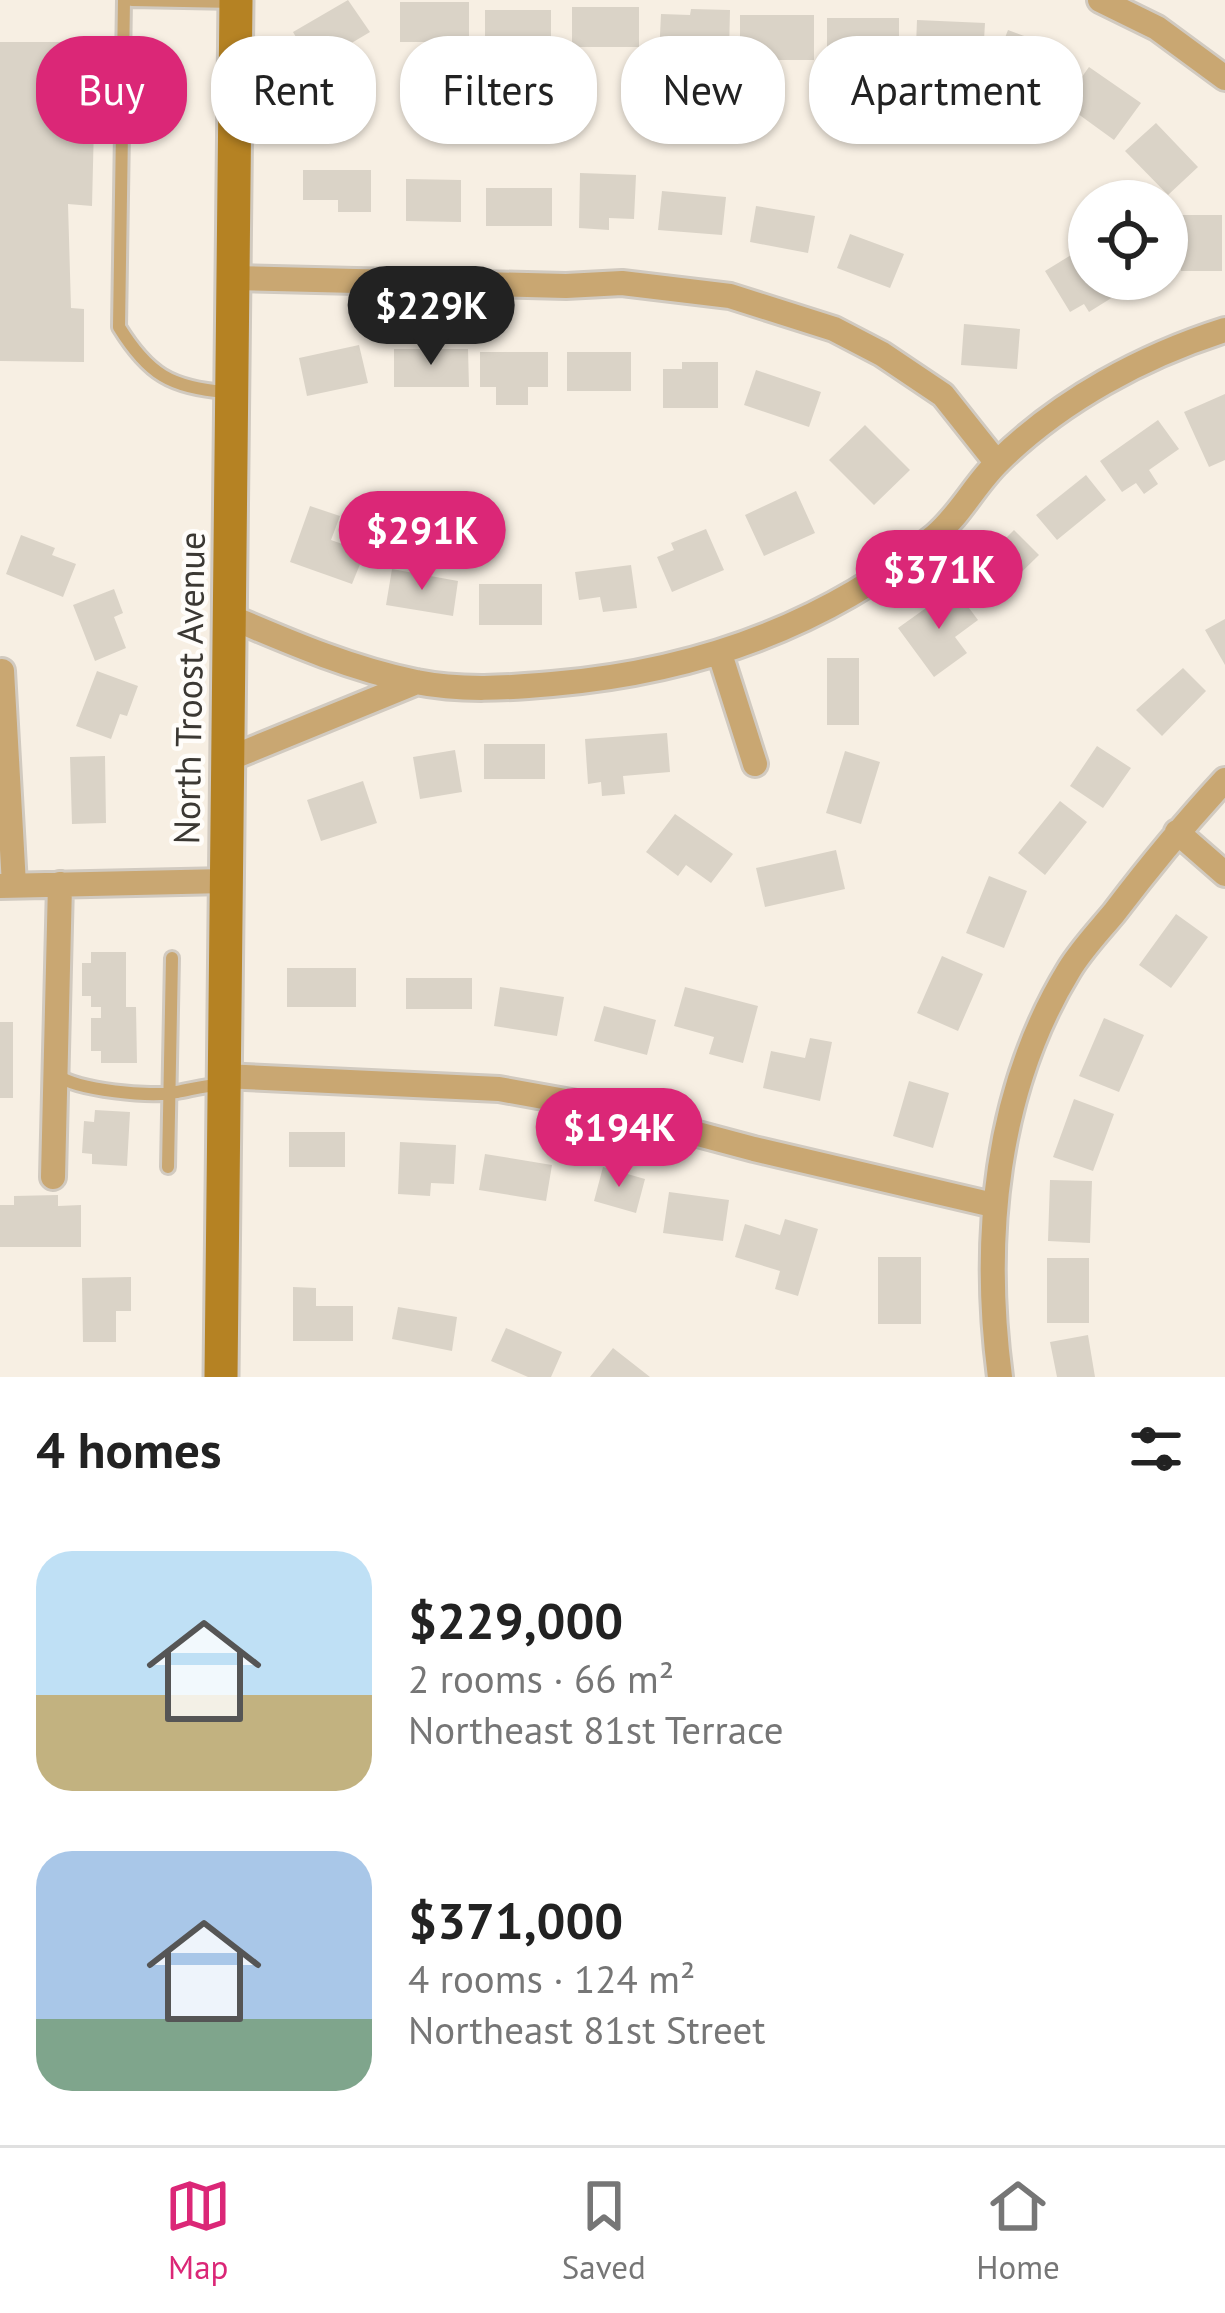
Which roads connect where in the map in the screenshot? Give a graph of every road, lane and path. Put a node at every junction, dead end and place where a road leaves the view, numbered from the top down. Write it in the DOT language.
graph roads {
  1 [pos="128,0"];
  2 [pos="1100,0"];
  3 [pos="236,1"];
  4 [pos="1225,78"];
  5 [pos="231,278"];
  6 [pos="1225,330"];
  7 [pos="230,393"];
  8 [pos="997,463"];
  9 [pos="228,616"];
  10 [pos="720,654"];
  11 [pos="2,670"];
  12 [pos="417,682"];
  13 [pos="226,760"];
  14 [pos="754,764"];
  15 [pos="1225,780"];
  16 [pos="1177,832"];
  17 [pos="1225,874"];
  18 [pos="226,880"];
  19 [pos="60,884"];
  20 [pos="7,886"];
  21 [pos="172,958"];
  22 [pos="56,1074"];
  23 [pos="223,1081"];
  24 [pos="170,1094"];
  25 [pos="168,1167"];
  26 [pos="53,1177"];
  27 [pos="993,1204"];
  28 [pos="221,1377"];
  29 [pos="1000,1377"];
  1 -- 3 [label="lane"];
  1 -- 7 [label="lane"];
  2 -- 4 [label="street"];
  3 -- 5 [label="street, North Troost Avenue"];
  5 -- 7 [label="street, North Troost Avenue"];
  5 -- 8 [label="street"];
  6 -- 8 [label="street"];
  7 -- 9 [label="street, North Troost Avenue"];
  8 -- 10 [label="street"];
  9 -- 12 [label="street"];
  9 -- 13 [label="street, North Troost Avenue"];
  10 -- 12 [label="street"];
  10 -- 14 [label="street"];
  11 -- 20 [label="street"];
  12 -- 13 [label="street"];
  13 -- 18 [label="street, North Troost Avenue"];
  15 -- 16 [label="street"];
  16 -- 17 [label="street"];
  16 -- 27 [label="street"];
  18 -- 19 [label="street"];
  18 -- 23 [label="street, North Troost Avenue"];
  19 -- 20 [label="street"];
  19 -- 22 [label="street"];
  21 -- 24 [label="lane"];
  22 -- 24 [label="lane"];
  22 -- 26 [label="street"];
  23 -- 24 [label="lane"];
  23 -- 27 [label="street"];
  23 -- 28 [label="street, North Troost Avenue"];
  24 -- 25 [label="lane"];
  27 -- 29 [label="street"];
}
